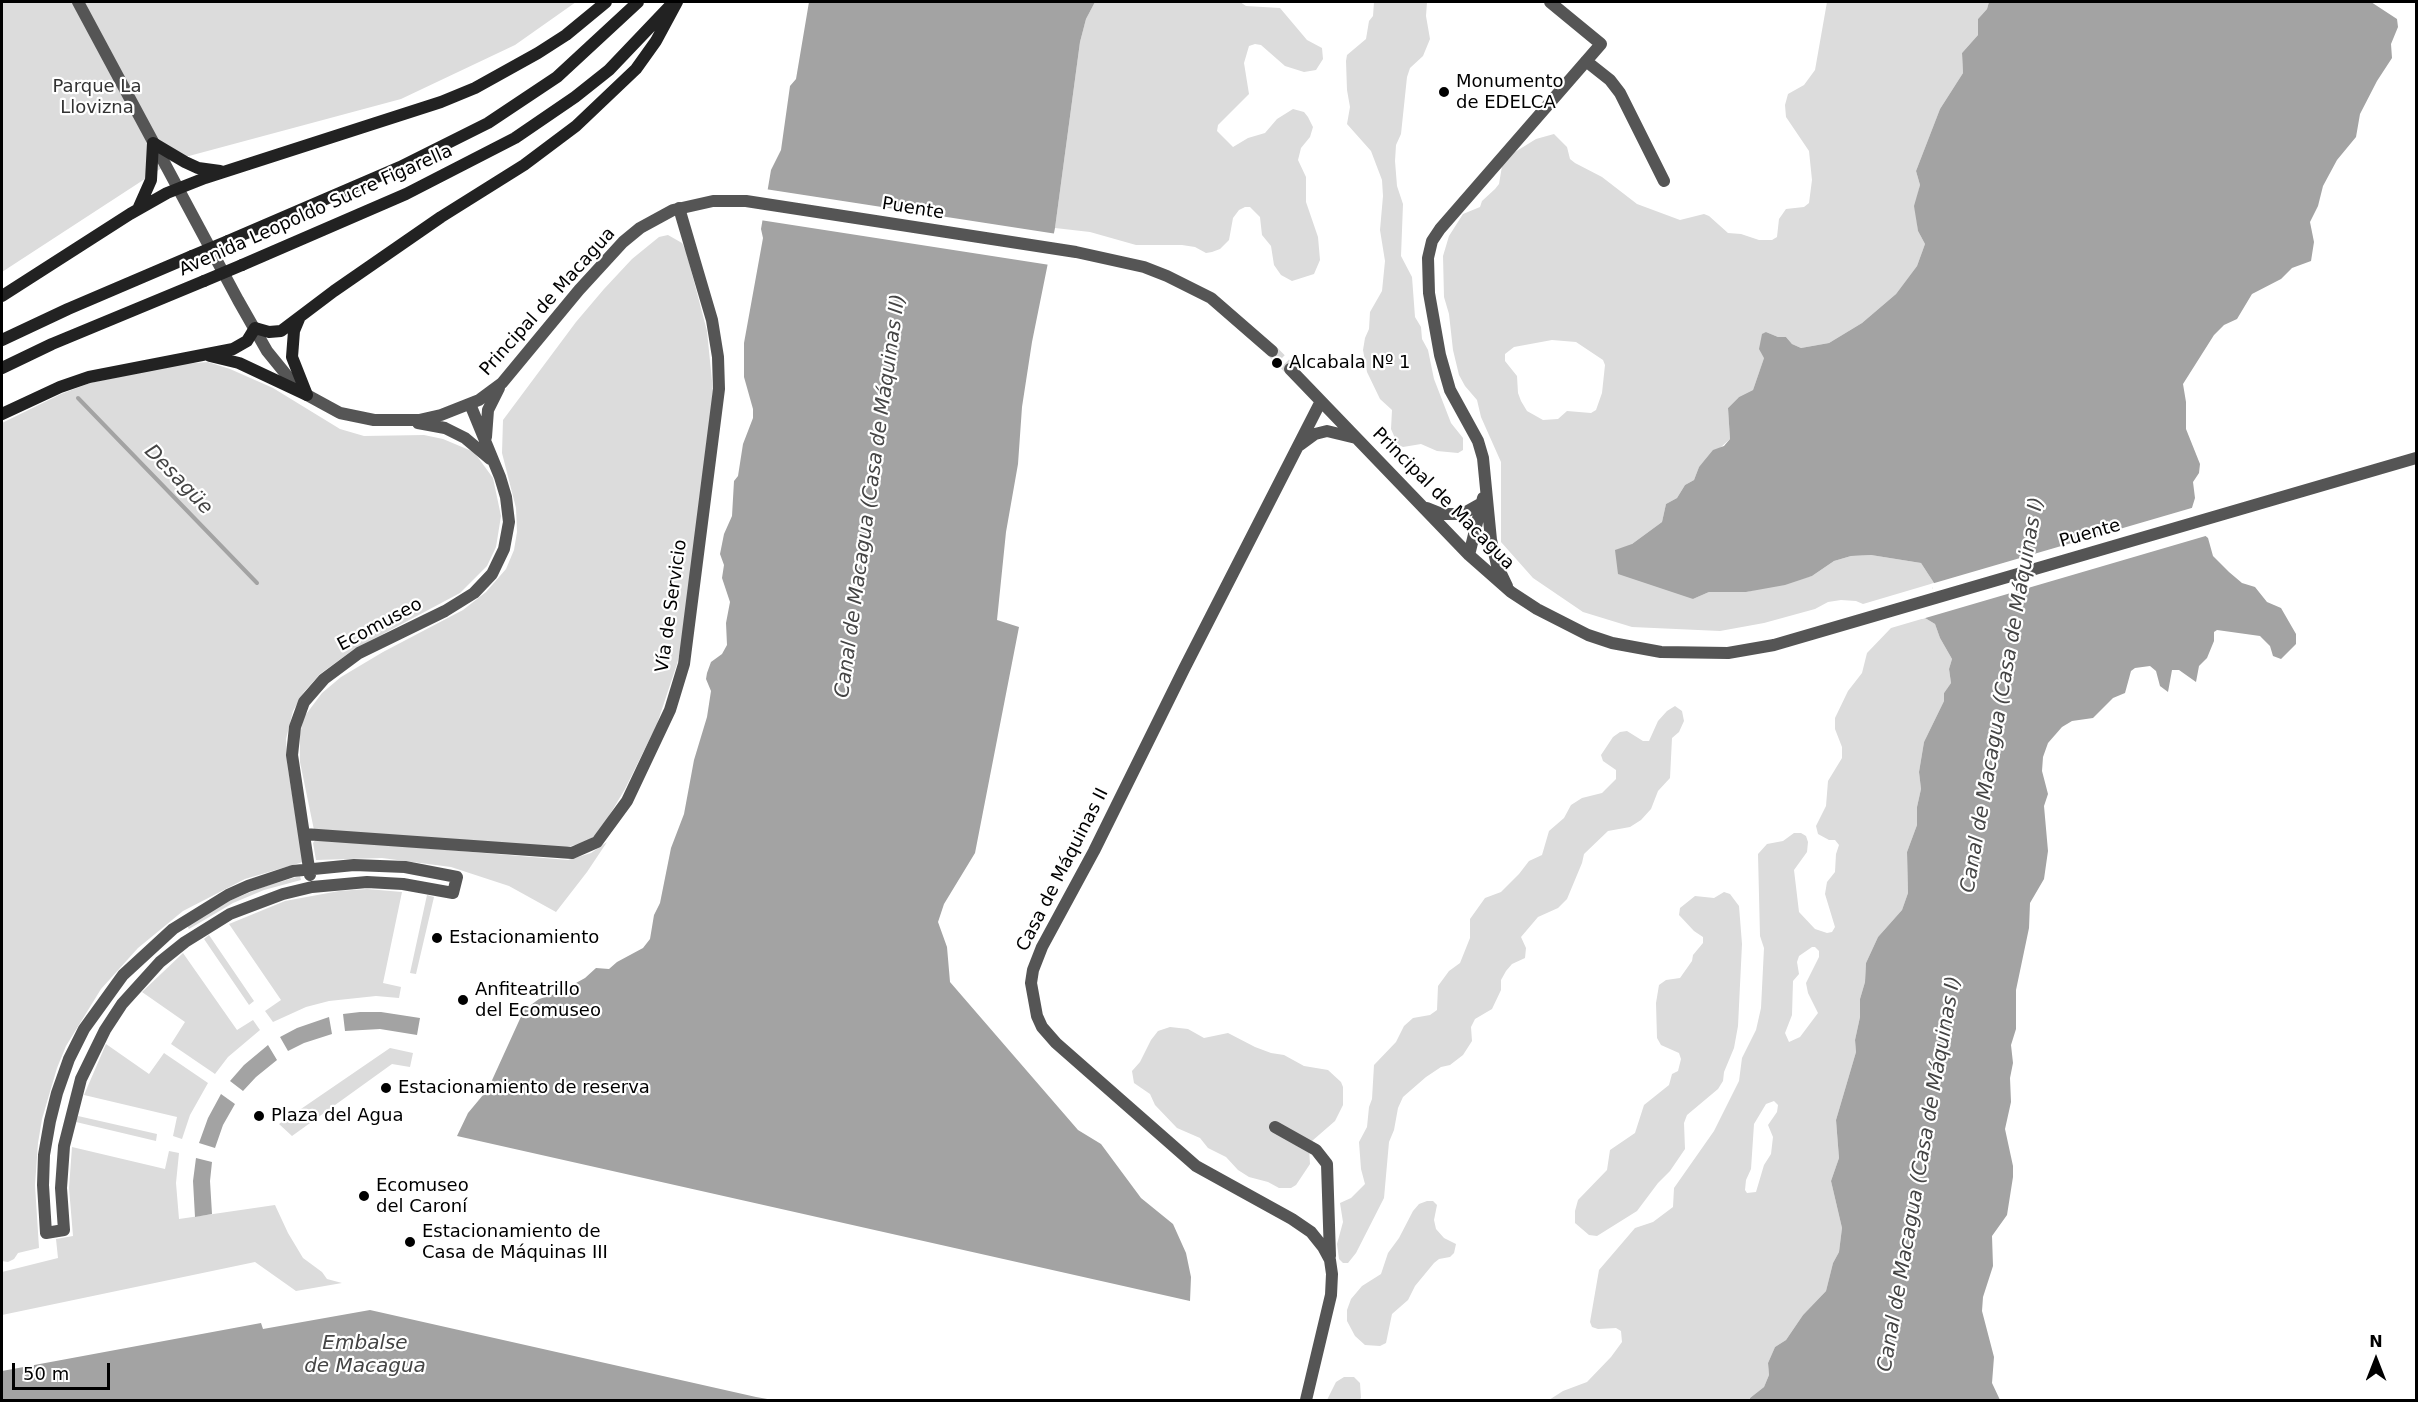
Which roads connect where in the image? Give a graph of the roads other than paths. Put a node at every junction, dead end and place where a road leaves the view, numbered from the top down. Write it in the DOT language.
graph roads {
  1 [pos="78,2"];
  2 [pos="606,2"];
  3 [pos="638,2"];
  4 [pos="675,2"];
  5 [pos="1550,2"];
  6 [pos="1586,61"];
  7 [pos="153,142"];
  8 [pos="226,171"];
  9 [pos="1664,181"];
  10 [pos="177,189"];
  11 [pos="746,201"];
  12 [pos="679,208"];
  13 [pos="138,209"];
  14 [pos="2,296"];
  15 [pos="300,317"];
  16 [pos="255,328"];
  17 [pos="2,340"];
  18 [pos="1272,351"];
  19 [pos="200,356"];
  20 [pos="2,368"];
  21 [pos="1290,369"];
  22 [pos="502,383"];
  23 [pos="307,395"];
  24 [pos="1321,401"];
  25 [pos="470,404"];
  26 [pos="2,414"];
  27 [pos="403,421"];
  28 [pos="1360,440"];
  29 [pos="487,447"];
  30 [pos="1297,447"];
  31 [pos="2416,458"];
  32 [pos="495,464"];
  33 [pos="1486,482"];
  34 [pos="1482,503"];
  35 [pos="1423,506"];
  36 [pos="1469,555"];
  37 [pos="1511,592"];
  38 [pos="1867,618"];
  39 [pos="304,834"];
  40 [pos="309,868"];
  41 [pos="312,887"];
  42 [pos="175,927"];
  43 [pos="185,942"];
  44 [pos="90,1020"];
  45 [pos="105,1030"];
  46 [pos="63,1073"];
  47 [pos="81,1079"];
  48 [pos="1275,1127"];
  49 [pos="47,1135"];
  50 [pos="65,1139"];
  51 [pos="1330,1260"];
  52 [pos="1306,1401"];
  1 -- 7 [label="street, Principal de Macagua"];
  2 -- 8 [label="main road"];
  3 -- 17 [label="main road, Avenida Leopoldo Sucre Figarella, bridge"];
  4 -- 15 [label="main road"];
  4 -- 20 [label="main road, Avenida Leopoldo Sucre Figarella, bridge"];
  5 -- 6 [label="street"];
  6 -- 9 [label="street"];
  6 -- 33 [label="street"];
  7 -- 8 [label="main road"];
  7 -- 10 [label="street, Principal de Macagua"];
  7 -- 13 [label="main road"];
  8 -- 10 [label="main road"];
  10 -- 13 [label="main road"];
  10 -- 16 [label="street, Principal de Macagua"];
  11 -- 12 [label="street, Principal de Macagua"];
  11 -- 18 [label="street, Puente"];
  12 -- 22 [label="street, Principal de Macagua"];
  12 -- 39 [label="street, Vía de Servicio"];
  13 -- 14 [label="main road"];
  15 -- 16 [label="main road"];
  15 -- 23 [label="main road"];
  16 -- 19 [label="main road"];
  16 -- 23 [label="street, Principal de Macagua"];
  19 -- 23 [label="main road"];
  19 -- 26 [label="main road"];
  21 -- 24 [label="street, Principal de Macagua"];
  22 -- 25 [label="street, Principal de Macagua"];
  22 -- 29 [label="street, Ecomuseo"];
  23 -- 27 [label="street, Principal de Macagua"];
  24 -- 28 [label="street, Principal de Macagua"];
  24 -- 30 [label="street, Casa de Máquinas II"];
  25 -- 27 [label="street, Principal de Macagua"];
  25 -- 29 [label="street, Ecomuseo"];
  27 -- 32 [label="street"];
  28 -- 30 [label="street"];
  28 -- 35 [label="street, Principal de Macagua"];
  29 -- 32 [label="street, Ecomuseo"];
  30 -- 51 [label="street, Casa de Máquinas II"];
  31 -- 38 [label="street, Puente"];
  32 -- 39 [label="street, Ecomuseo"];
  33 -- 34 [label="street"];
  33 -- 37 [label="street"];
  34 -- 35 [label="street"];
  34 -- 36 [label="street"];
  35 -- 36 [label="street, Principal de Macagua"];
  36 -- 37 [label="street, Principal de Macagua"];
  37 -- 38 [label="street, Principal de Macagua"];
  39 -- 40 [label="street, Ecomuseo"];
  40 -- 41 [label="street, Ecomuseo"];
  40 -- 41 [label="street"];
  40 -- 42 [label="street"];
  41 -- 43 [label="street"];
  42 -- 43 [label="street"];
  42 -- 44 [label="street"];
  43 -- 45 [label="street"];
  44 -- 45 [label="street"];
  44 -- 46 [label="street"];
  45 -- 47 [label="street"];
  46 -- 47 [label="street"];
  46 -- 49 [label="street"];
  47 -- 50 [label="street"];
  48 -- 51 [label="street"];
  49 -- 50 [label="street"];
  49 -- 50 [label="street"];
  51 -- 52 [label="street"];
}
